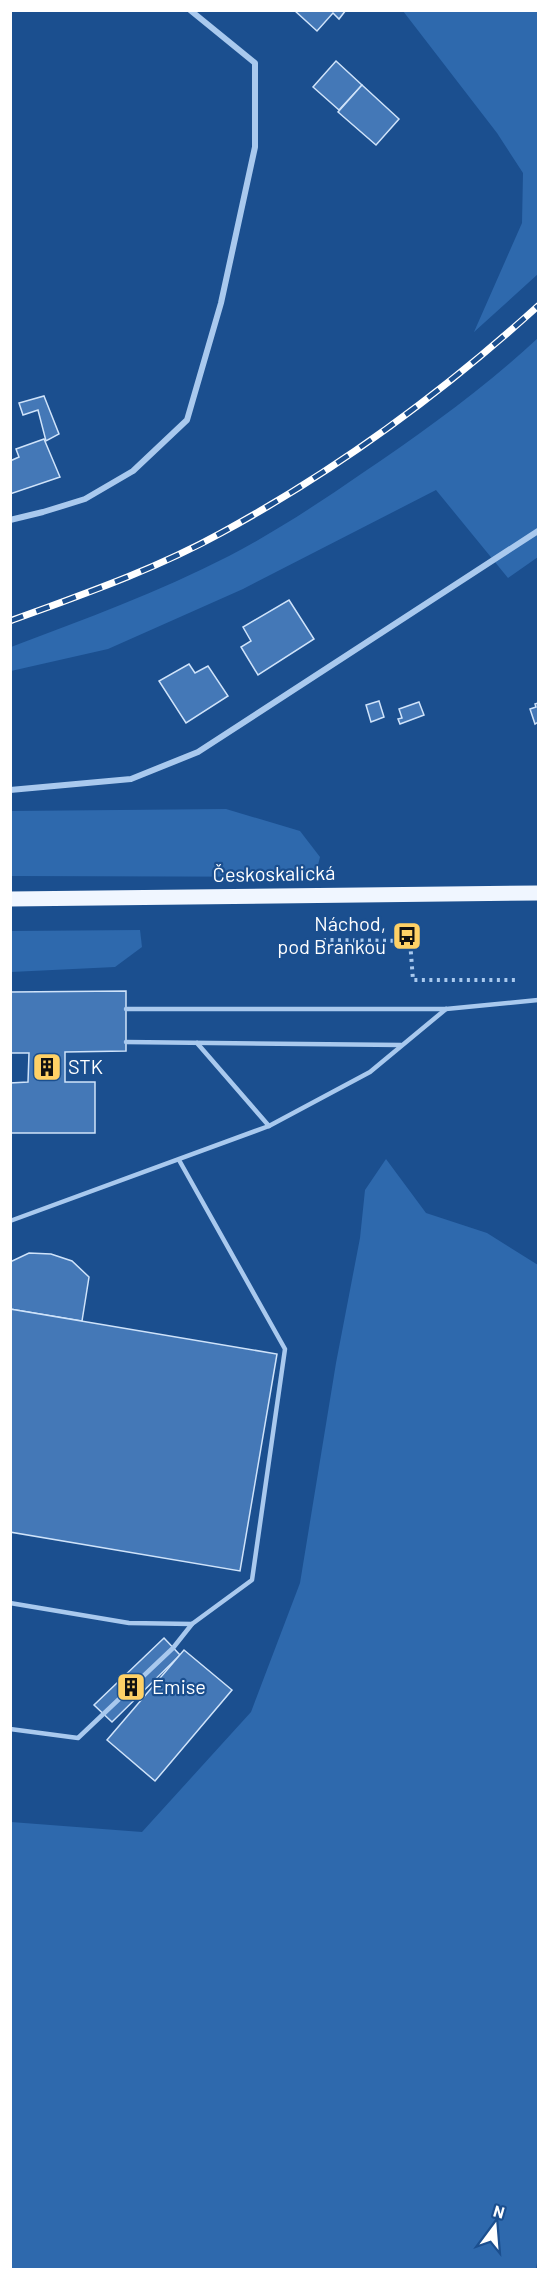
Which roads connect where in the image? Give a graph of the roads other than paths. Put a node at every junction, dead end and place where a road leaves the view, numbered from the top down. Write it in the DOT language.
graph roads {
  1 [pos="190,10"];
  2 [pos="10,519"];
  3 [pos="538,531"];
  4 [pos="10,790"];
  5 [pos="538,893"];
  6 [pos="10,899"];
  7 [pos="538,1000"];
  8 [pos="126,1009"];
  9 [pos="446,1009"];
  10 [pos="126,1042"];
  11 [pos="197,1043"];
  12 [pos="401,1045"];
  13 [pos="269,1126"];
  14 [pos="179,1160"];
  15 [pos="10,1221"];
  16 [pos="10,1603"];
  17 [pos="192,1624"];
  18 [pos="10,1729"];
  1 -- 2 [label="street"];
  3 -- 4 [label="street"];
  5 -- 6 [label="main road, Českoskalická"];
  7 -- 9 [label="lane"];
  8 -- 9 [label="lane"];
  9 -- 12 [label="lane"];
  10 -- 11 [label="lane"];
  11 -- 12 [label="lane"];
  11 -- 13 [label="lane"];
  12 -- 13 [label="lane"];
  13 -- 14 [label="lane"];
  14 -- 15 [label="lane"];
  14 -- 17 [label="lane"];
  16 -- 17 [label="lane"];
  17 -- 18 [label="lane"];
}
